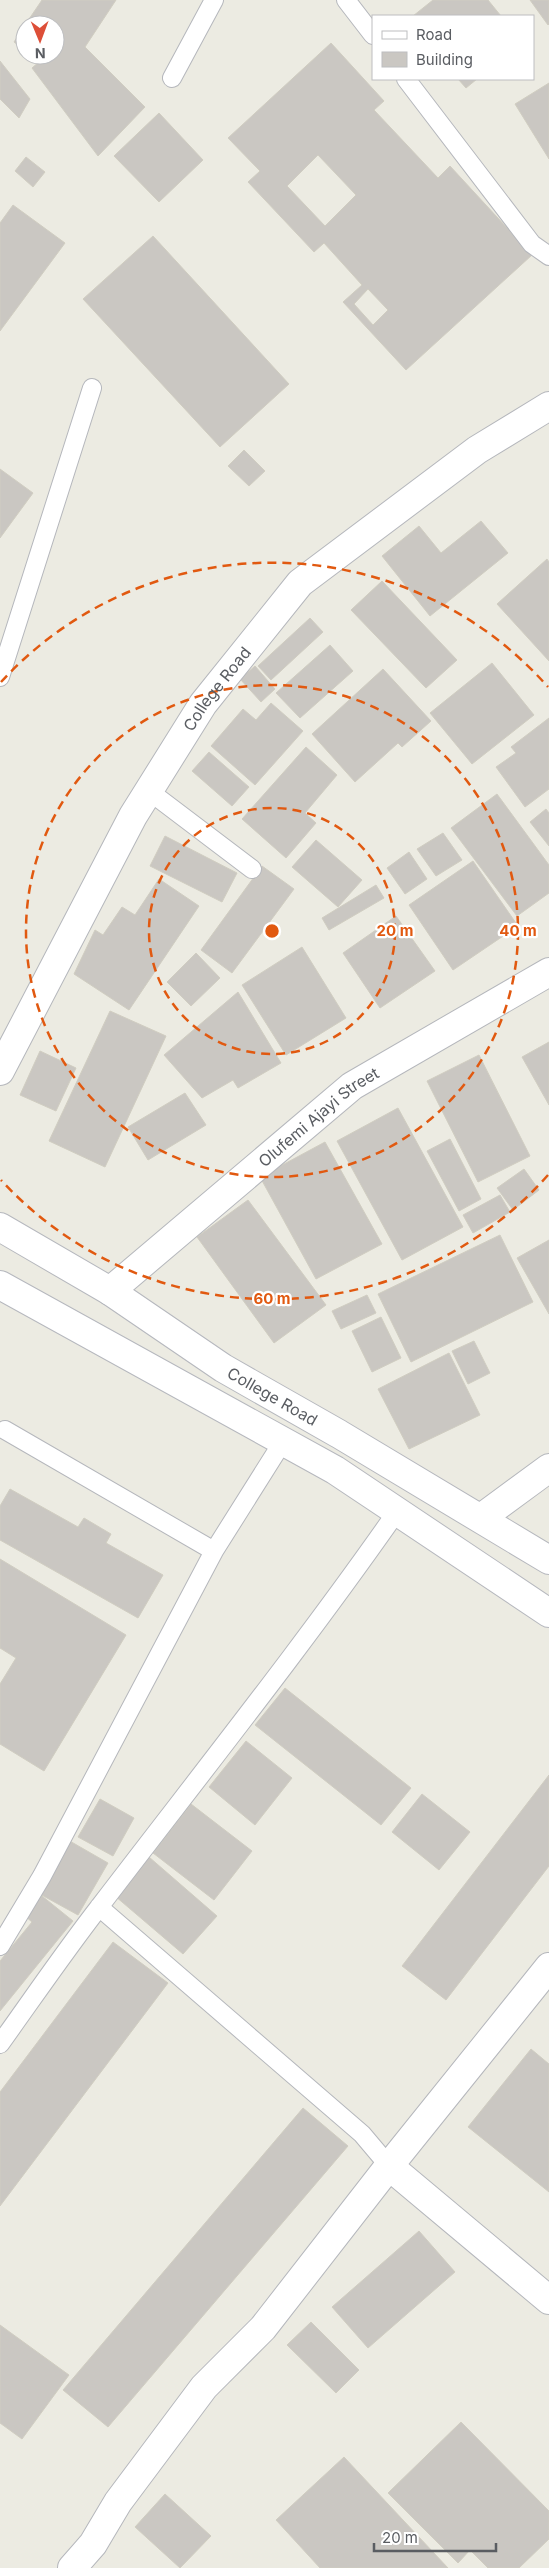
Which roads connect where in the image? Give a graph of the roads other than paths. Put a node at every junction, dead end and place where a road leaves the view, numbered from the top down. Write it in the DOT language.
graph roads {
  1 [pos="214,0"];
  2 [pos="346,0"];
  3 [pos="372,34"];
  4 [pos="172,78"];
  5 [pos="407,80"];
  6 [pos="549,256"];
  7 [pos="92,388"];
  8 [pos="549,406"];
  9 [pos="0,677"];
  10 [pos="149,791"];
  11 [pos="252,869"];
  12 [pos="549,972"];
  13 [pos="0,1071"];
  14 [pos="0,1227"];
  15 [pos="0,1285"];
  16 [pos="110,1291"];
  17 [pos="5,1430"];
  18 [pos="282,1442"];
  19 [pos="549,1468"];
  20 [pos="398,1510"];
  21 [pos="481,1518"];
  22 [pos="214,1551"];
  23 [pos="549,1560"];
  24 [pos="549,1613"];
  25 [pos="99,1907"];
  26 [pos="0,1946"];
  27 [pos="549,1967"];
  28 [pos="0,2044"];
  29 [pos="389,2166"];
  30 [pos="549,2300"];
  31 [pos="72,2568"];
  1 -- 4 [label="lane"];
  2 -- 3 [label="lane"];
  5 -- 6 [label="lane"];
  7 -- 9 [label="lane"];
  8 -- 10 [label="street, College Road"];
  10 -- 11 [label="lane"];
  10 -- 13 [label="street, College Road"];
  12 -- 16 [label="street, Olufemi Ajayi Street"];
  14 -- 16 [label="street, College Road"];
  15 -- 18 [label="street"];
  16 -- 21 [label="street, College Road"];
  17 -- 22 [label="lane"];
  18 -- 20 [label="street"];
  18 -- 22 [label="lane"];
  19 -- 21 [label="street"];
  20 -- 24 [label="street"];
  20 -- 25 [label="lane"];
  21 -- 23 [label="street, College Road"];
  22 -- 26 [label="lane"];
  25 -- 28 [label="lane"];
  25 -- 29 [label="lane"];
  27 -- 29 [label="street"];
  29 -- 30 [label="street"];
  29 -- 31 [label="street"];
}
